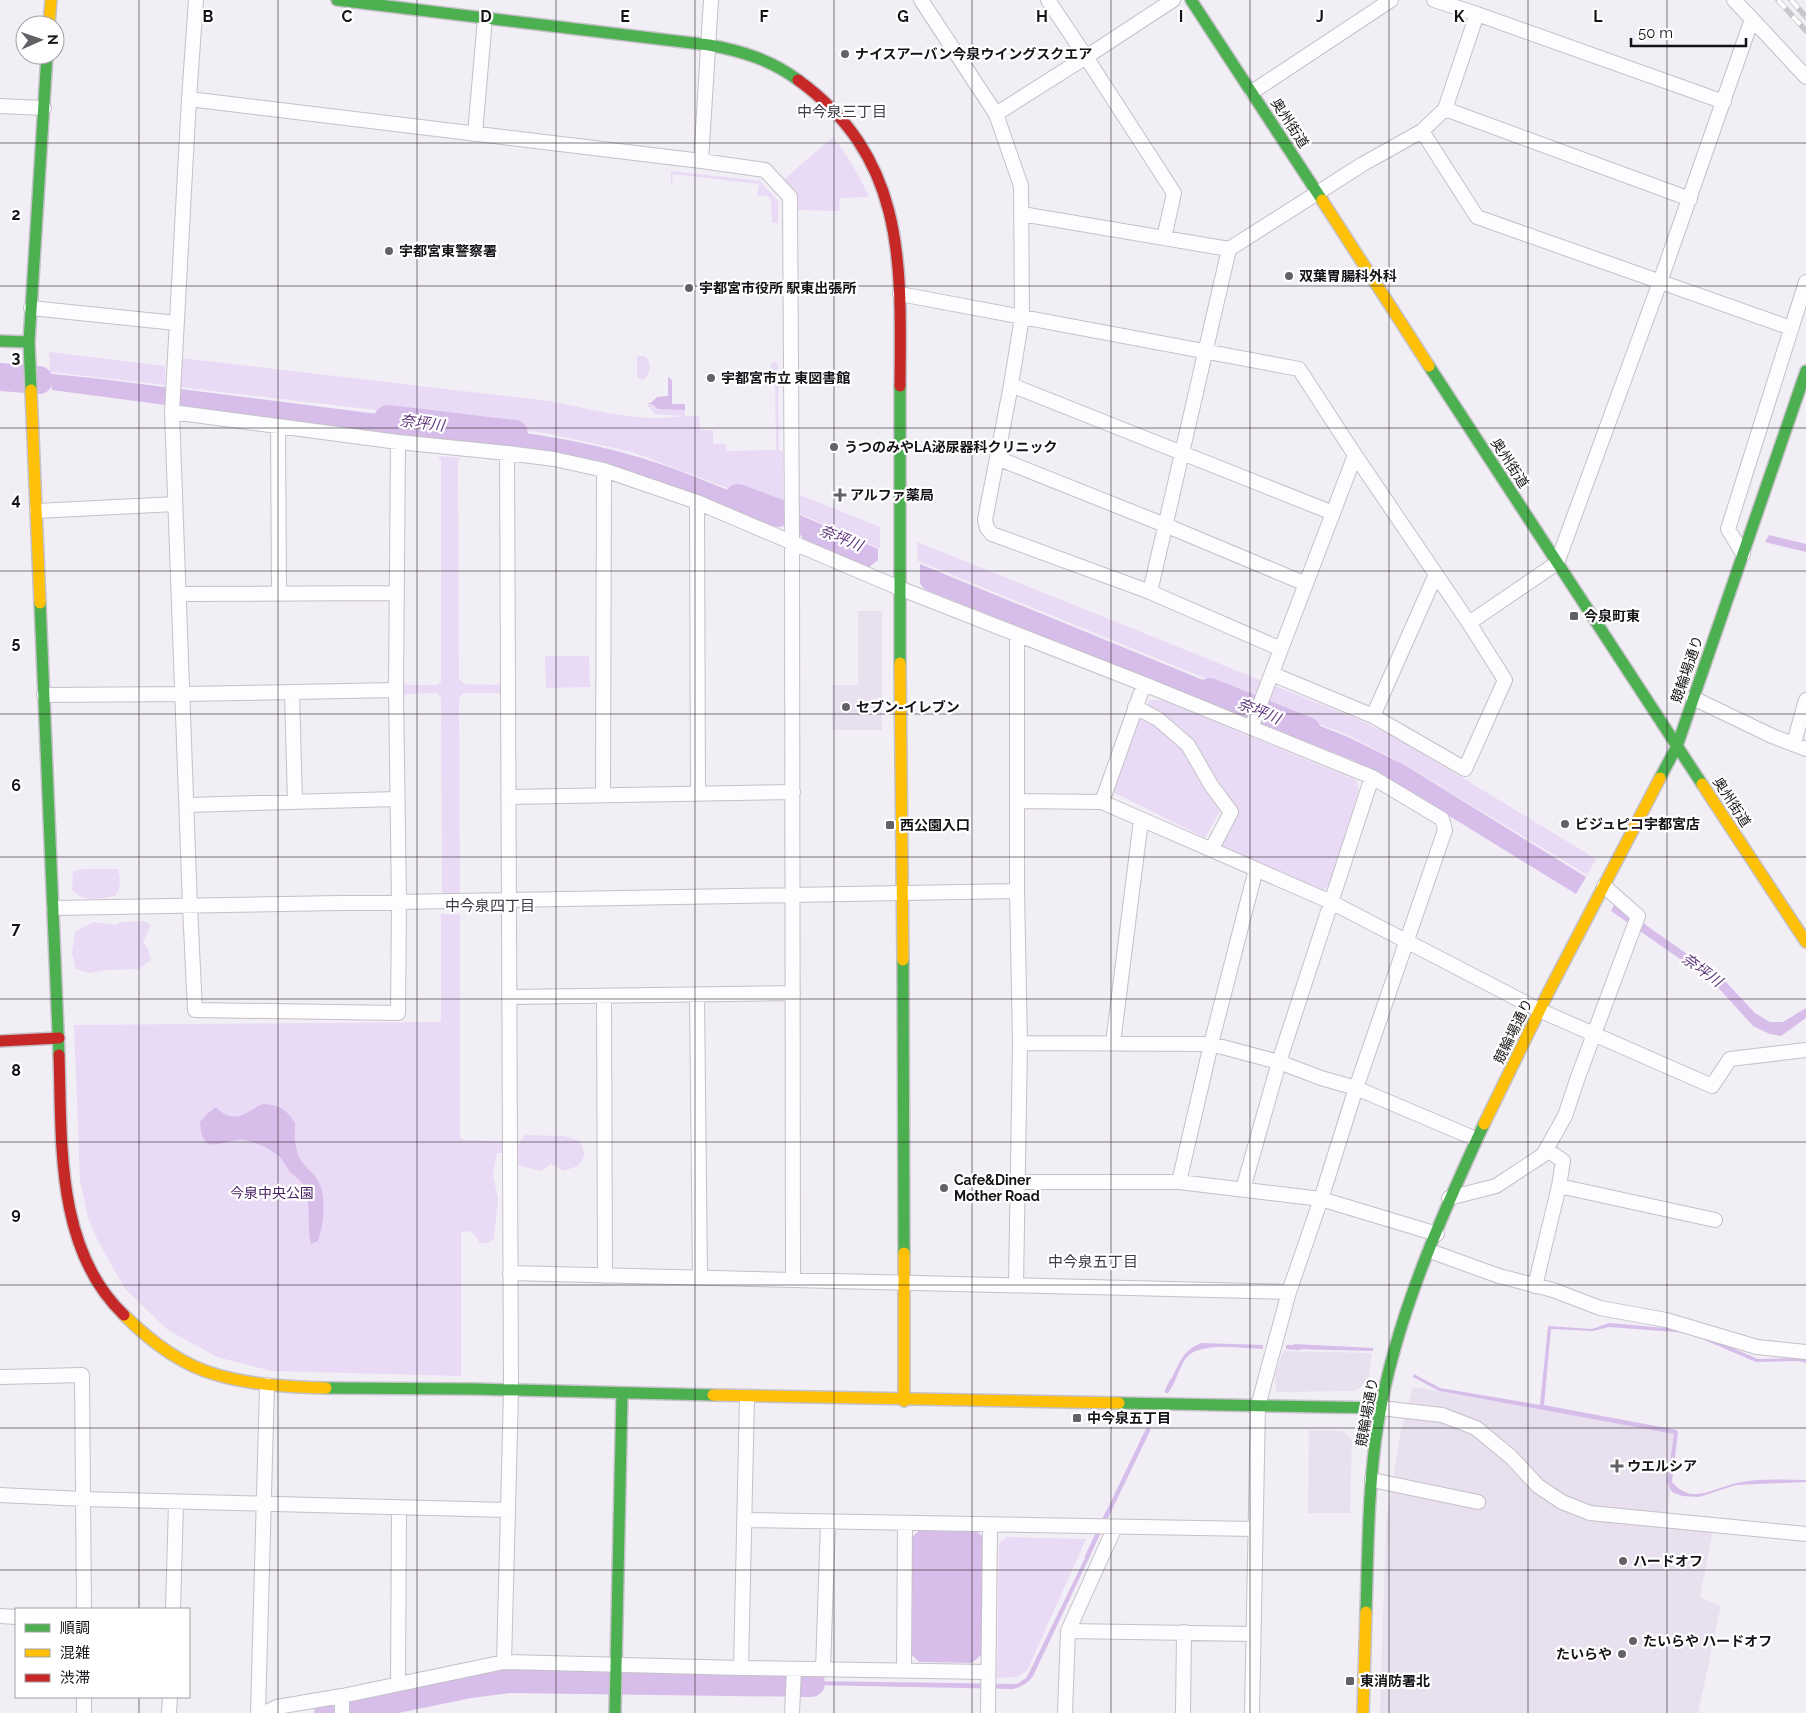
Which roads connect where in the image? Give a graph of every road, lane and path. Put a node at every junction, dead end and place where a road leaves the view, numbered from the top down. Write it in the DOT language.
graph roads {
  1 [pos="50,0"];
  2 [pos="196,0"];
  3 [pos="337,0"];
  4 [pos="712,0"];
  5 [pos="921,0"];
  6 [pos="1048,0"];
  7 [pos="1173,0"];
  8 [pos="1190,0"];
  9 [pos="1391,0"];
  10 [pos="1434,0"];
  11 [pos="1734,0"];
  12 [pos="1476,14"];
  13 [pos="49,15"];
  14 [pos="485,18"];
  15 [pos="1752,19"];
  16 [pos="709,45"];
  17 [pos="1086,57"];
  18 [pos="46,65"];
  19 [pos="1806,77"];
  20 [pos="1252,92"];
  21 [pos="189,99"];
  22 [pos="1724,102"];
  23 [pos="0,106"];
  24 [pos="44,108"];
  25 [pos="1445,108"];
  26 [pos="996,114"];
  27 [pos="1422,131"];
  28 [pos="476,134"];
  29 [pos="701,161"];
  30 [pos="1317,193"];
  31 [pos="1690,199"];
  32 [pos="1022,214"];
  33 [pos="1164,238"];
  34 [pos="1229,249"];
  35 [pos="1660,282"];
  36 [pos="1806,282"];
  37 [pos="900,294"];
  38 [pos="31,308"];
  39 [pos="1022,317"];
  40 [pos="176,323"];
  41 [pos="1791,328"];
  42 [pos="0,340"];
  43 [pos="29,342"];
  44 [pos="1207,351"];
  45 [pos="1806,371"];
  46 [pos="1011,385"];
  47 [pos="172,407"];
  48 [pos="278,426"];
  49 [pos="398,442"];
  50 [pos="507,453"];
  51 [pos="1182,453"];
  52 [pos="1356,455"];
  53 [pos="997,458"];
  54 [pos="604,470"];
  55 [pos="698,502"];
  56 [pos="175,504"];
  57 [pos="37,511"];
  58 [pos="1333,513"];
  59 [pos="1165,525"];
  60 [pos="792,542"];
  61 [pos="1743,554"];
  62 [pos="1557,563"];
  63 [pos="1436,574"];
  64 [pos="1306,584"];
  65 [pos="899,588"];
  66 [pos="1150,592"];
  67 [pos="279,593"];
  68 [pos="397,593"];
  69 [pos="179,594"];
  70 [pos="1469,623"];
  71 [pos="1017,634"];
  72 [pos="1281,649"];
  73 [pos="1272,674"];
  74 [pos="1144,684"];
  75 [pos="396,690"];
  76 [pos="292,692"];
  77 [pos="183,694"];
  78 [pos="44,695"];
  79 [pos="1693,698"];
  80 [pos="1806,700"];
  81 [pos="1135,707"];
  82 [pos="1373,716"];
  83 [pos="1251,728"];
  84 [pos="1677,746"];
  85 [pos="1800,746"];
  86 [pos="1372,777"];
  87 [pos="793,792"];
  88 [pos="698,793"];
  89 [pos="603,795"];
  90 [pos="508,797"];
  91 [pos="397,799"];
  92 [pos="1017,801"];
  93 [pos="295,802"];
  94 [pos="1102,802"];
  95 [pos="187,805"];
  96 [pos="1141,820"];
  97 [pos="1211,850"];
  98 [pos="1256,869"];
  99 [pos="1604,886"];
  100 [pos="1017,891"];
  101 [pos="903,893"];
  102 [pos="793,894"];
  103 [pos="508,901"];
  104 [pos="1331,902"];
  105 [pos="399,903"];
  106 [pos="190,907"];
  107 [pos="54,908"];
  108 [pos="1406,941"];
  109 [pos="1806,942"];
  110 [pos="793,993"];
  111 [pos="697,995"];
  112 [pos="604,996"];
  113 [pos="509,997"];
  114 [pos="1539,1010"];
  115 [pos="1594,1033"];
  116 [pos="59,1038"];
  117 [pos="0,1041"];
  118 [pos="1020,1043"];
  119 [pos="1113,1043"];
  120 [pos="1212,1044"];
  121 [pos="1806,1050"];
  122 [pos="1279,1062"];
  123 [pos="1356,1088"];
  124 [pos="1476,1139"];
  125 [pos="1546,1149"];
  126 [pos="1018,1182"];
  127 [pos="1179,1182"];
  128 [pos="1559,1186"];
  129 [pos="1243,1189"];
  130 [pos="1450,1198"];
  131 [pos="1321,1199"];
  132 [pos="1715,1220"];
  133 [pos="1437,1234"];
  134 [pos="1430,1251"];
  135 [pos="510,1273"];
  136 [pos="605,1276"];
  137 [pos="700,1277"];
  138 [pos="794,1279"];
  139 [pos="905,1283"];
  140 [pos="1016,1285"];
  141 [pos="1535,1286"];
  142 [pos="1289,1292"];
  143 [pos="1806,1352"];
  144 [pos="0,1377"];
  145 [pos="266,1385"];
  146 [pos="511,1390"];
  147 [pos="622,1394"];
  148 [pos="747,1397"];
  149 [pos="904,1401"];
  150 [pos="1258,1406"];
  151 [pos="1381,1408"];
  152 [pos="1372,1480"];
  153 [pos="0,1495"];
  154 [pos="83,1499"];
  155 [pos="176,1502"];
  156 [pos="1478,1502"];
  157 [pos="264,1504"];
  158 [pos="399,1507"];
  159 [pos="508,1510"];
  160 [pos="744,1520"];
  161 [pos="828,1522"];
  162 [pos="905,1523"];
  163 [pos="990,1525"];
  164 [pos="1114,1527"];
  165 [pos="1255,1529"];
  166 [pos="1806,1534"];
  167 [pos="84,1608"];
  168 [pos="173,1608"];
  169 [pos="0,1616"];
  170 [pos="15,1617"];
  171 [pos="1068,1631"];
  172 [pos="1184,1632"];
  173 [pos="1253,1634"];
  174 [pos="504,1662"];
  175 [pos="616,1665"];
  176 [pos="741,1668"];
  177 [pos="794,1669"];
  178 [pos="823,1669"];
  179 [pos="904,1670"];
  180 [pos="988,1672"];
  181 [pos="398,1684"];
  182 [pos="342,1696"];
  183 [pos="84,1698"];
  184 [pos="170,1698"];
  185 [pos="84,1713"];
  186 [pos="169,1713"];
  187 [pos="258,1713"];
  188 [pos="264,1713"];
  189 [pos="342,1713"];
  190 [pos="615,1713"];
  191 [pos="792,1713"];
  192 [pos="988,1713"];
  193 [pos="1065,1713"];
  194 [pos="1183,1713"];
  195 [pos="1252,1713"];
  196 [pos="1363,1713"];
  1 -- 13 [label="street"];
  2 -- 21 [label="street"];
  3 -- 14 [label="street"];
  4 -- 16 [label="street"];
  5 -- 26 [label="street"];
  6 -- 17 [label="street"];
  7 -- 17 [label="street"];
  8 -- 20 [label="street, 奥州街道"];
  9 -- 20 [label="street"];
  10 -- 12 [label="street"];
  11 -- 15 [label="street"];
  12 -- 22 [label="street"];
  12 -- 25 [label="street"];
  14 -- 16 [label="street"];
  14 -- 28 [label="street"];
  15 -- 19 [label="street"];
  15 -- 22 [label="street"];
  16 -- 29 [label="street"];
  16 -- 37 [label="street"];
  17 -- 26 [label="street"];
  17 -- 33 [label="street"];
  18 -- 24 [label="street"];
  20 -- 30 [label="street, 奥州街道"];
  21 -- 28 [label="street"];
  21 -- 40 [label="street"];
  22 -- 31 [label="street"];
  23 -- 24 [label="street"];
  24 -- 38 [label="street"];
  25 -- 27 [label="street"];
  25 -- 31 [label="street"];
  26 -- 32 [label="street"];
  27 -- 30 [label="street"];
  27 -- 35 [label="street"];
  28 -- 29 [label="street"];
  29 -- 60 [label="street"];
  30 -- 34 [label="street"];
  30 -- 62 [label="street, 奥州街道"];
  31 -- 35 [label="street"];
  32 -- 33 [label="street"];
  32 -- 39 [label="street"];
  33 -- 34 [label="street"];
  34 -- 44 [label="street"];
  35 -- 41 [label="street"];
  35 -- 62 [label="street"];
  36 -- 41 [label="street"];
  37 -- 39 [label="street"];
  37 -- 65 [label="street"];
  38 -- 40 [label="street"];
  38 -- 43 [label="street"];
  39 -- 44 [label="street"];
  39 -- 46 [label="street"];
  40 -- 47 [label="street"];
  41 -- 61 [label="street"];
  42 -- 43 [label="street"];
  43 -- 57 [label="street"];
  44 -- 51 [label="street"];
  44 -- 52 [label="street"];
  45 -- 61 [label="street, 競輪場通り"];
  46 -- 51 [label="street"];
  46 -- 53 [label="street"];
  47 -- 48 [label="street"];
  47 -- 56 [label="street"];
  48 -- 49 [label="street"];
  48 -- 67 [label="street"];
  49 -- 50 [label="street"];
  49 -- 68 [label="street"];
  50 -- 54 [label="street"];
  50 -- 90 [label="street"];
  51 -- 58 [label="street"];
  51 -- 59 [label="street"];
  52 -- 58 [label="street"];
  52 -- 63 [label="street"];
  53 -- 59 [label="street"];
  53 -- 66 [label="street"];
  54 -- 55 [label="street"];
  54 -- 89 [label="street"];
  55 -- 60 [label="street"];
  55 -- 88 [label="street"];
  56 -- 57 [label="street"];
  56 -- 69 [label="street"];
  57 -- 78 [label="street"];
  58 -- 64 [label="street"];
  59 -- 64 [label="street"];
  59 -- 66 [label="street"];
  60 -- 65 [label="street"];
  60 -- 87 [label="street"];
  61 -- 79 [label="street, 競輪場通り"];
  62 -- 70 [label="street"];
  62 -- 84 [label="street, 奥州街道"];
  63 -- 70 [label="street"];
  63 -- 82 [label="street"];
  64 -- 72 [label="street"];
  65 -- 71 [label="street"];
  65 -- 101 [label="street"];
  66 -- 72 [label="street"];
  67 -- 68 [label="street"];
  67 -- 69 [label="street"];
  68 -- 75 [label="street"];
  69 -- 77 [label="street"];
  70 -- 82 [label="street"];
  71 -- 74 [label="street"];
  71 -- 92 [label="street"];
  72 -- 73 [label="street"];
  73 -- 82 [label="street"];
  73 -- 83 [label="street"];
  74 -- 81 [label="street"];
  74 -- 83 [label="street"];
  75 -- 76 [label="street"];
  75 -- 91 [label="street"];
  76 -- 77 [label="street"];
  76 -- 93 [label="street"];
  77 -- 78 [label="street"];
  77 -- 95 [label="street"];
  78 -- 107 [label="street"];
  79 -- 84 [label="street, 競輪場通り"];
  79 -- 85 [label="street"];
  80 -- 85 [label="street"];
  81 -- 94 [label="street"];
  81 -- 97 [label="street"];
  83 -- 86 [label="street"];
  84 -- 99 [label="street, 競輪場通り"];
  84 -- 109 [label="street, 奥州街道"];
  86 -- 104 [label="street"];
  86 -- 108 [label="street"];
  87 -- 88 [label="street"];
  87 -- 102 [label="street"];
  88 -- 89 [label="street"];
  89 -- 90 [label="street"];
  90 -- 103 [label="street"];
  91 -- 93 [label="street"];
  91 -- 105 [label="street"];
  92 -- 94 [label="street"];
  92 -- 100 [label="street"];
  93 -- 95 [label="street"];
  94 -- 96 [label="street"];
  95 -- 106 [label="street"];
  96 -- 97 [label="street"];
  96 -- 119 [label="street"];
  97 -- 98 [label="street"];
  98 -- 104 [label="street"];
  98 -- 120 [label="street"];
  99 -- 114 [label="street, 競輪場通り"];
  99 -- 115 [label="street"];
  100 -- 101 [label="street"];
  100 -- 118 [label="street"];
  101 -- 102 [label="street"];
  101 -- 139 [label="street"];
  102 -- 103 [label="street"];
  102 -- 110 [label="street"];
  103 -- 105 [label="street"];
  103 -- 113 [label="street"];
  104 -- 108 [label="street"];
  104 -- 122 [label="street"];
  105 -- 106 [label="street"];
  105 -- 106 [label="street"];
  106 -- 107 [label="street"];
  107 -- 116 [label="street"];
  108 -- 114 [label="street"];
  108 -- 123 [label="street"];
  110 -- 111 [label="street"];
  110 -- 138 [label="street"];
  111 -- 112 [label="street"];
  111 -- 137 [label="street"];
  112 -- 113 [label="street"];
  112 -- 136 [label="street"];
  113 -- 135 [label="street"];
  114 -- 115 [label="street"];
  114 -- 124 [label="street, 競輪場通り"];
  115 -- 121 [label="street"];
  115 -- 125 [label="street"];
  116 -- 117 [label="street"];
  116 -- 145 [label="street"];
  118 -- 119 [label="street"];
  118 -- 126 [label="street"];
  119 -- 120 [label="street"];
  120 -- 122 [label="street"];
  120 -- 127 [label="street"];
  122 -- 123 [label="street"];
  122 -- 129 [label="street"];
  123 -- 124 [label="street"];
  123 -- 131 [label="street"];
  124 -- 130 [label="street, 競輪場通り"];
  125 -- 128 [label="street"];
  125 -- 130 [label="street"];
  126 -- 127 [label="street"];
  126 -- 140 [label="street"];
  127 -- 129 [label="street"];
  128 -- 132 [label="street"];
  128 -- 141 [label="street"];
  129 -- 131 [label="street"];
  130 -- 133 [label="street, 競輪場通り"];
  131 -- 133 [label="street"];
  131 -- 142 [label="street"];
  133 -- 134 [label="street, 競輪場通り"];
  134 -- 141 [label="street"];
  134 -- 151 [label="street, 競輪場通り"];
  135 -- 136 [label="street"];
  135 -- 146 [label="street"];
  136 -- 137 [label="street"];
  137 -- 138 [label="street"];
  138 -- 139 [label="street"];
  139 -- 140 [label="street"];
  139 -- 149 [label="street"];
  140 -- 142 [label="street"];
  141 -- 143 [label="street"];
  142 -- 150 [label="street"];
  144 -- 154 [label="street"];
  145 -- 146 [label="street"];
  145 -- 157 [label="street"];
  146 -- 147 [label="street"];
  146 -- 159 [label="street"];
  147 -- 148 [label="street"];
  147 -- 175 [label="street"];
  148 -- 149 [label="street"];
  148 -- 160 [label="street"];
  149 -- 150 [label="street"];
  150 -- 151 [label="street"];
  150 -- 165 [label="street"];
  151 -- 152 [label="street, 競輪場通り"];
  151 -- 166 [label="street"];
  152 -- 156 [label="street"];
  152 -- 196 [label="street, 競輪場通り"];
  153 -- 154 [label="street"];
  154 -- 155 [label="street"];
  154 -- 167 [label="street"];
  155 -- 157 [label="street"];
  155 -- 168 [label="street"];
  157 -- 158 [label="street"];
  157 -- 187 [label="street"];
  158 -- 159 [label="street"];
  158 -- 181 [label="street"];
  159 -- 174 [label="street"];
  160 -- 161 [label="street"];
  160 -- 176 [label="street"];
  161 -- 162 [label="street"];
  161 -- 178 [label="street"];
  162 -- 163 [label="street"];
  162 -- 179 [label="street"];
  163 -- 164 [label="street"];
  163 -- 180 [label="street"];
  164 -- 165 [label="street"];
  164 -- 171 [label="street"];
  165 -- 173 [label="street"];
  169 -- 170 [label="street"];
  171 -- 172 [label="street"];
  171 -- 193 [label="street"];
  172 -- 173 [label="street"];
  172 -- 194 [label="street"];
  173 -- 195 [label="street"];
  174 -- 175 [label="street"];
  174 -- 181 [label="street"];
  175 -- 176 [label="street"];
  175 -- 190 [label="street"];
  176 -- 177 [label="street"];
  177 -- 178 [label="street"];
  177 -- 191 [label="street"];
  178 -- 179 [label="street"];
  179 -- 180 [label="street"];
  180 -- 192 [label="street"];
  181 -- 182 [label="street"];
  182 -- 188 [label="street"];
  182 -- 189 [label="street"];
  183 -- 185 [label="street"];
  184 -- 186 [label="street"];
}
